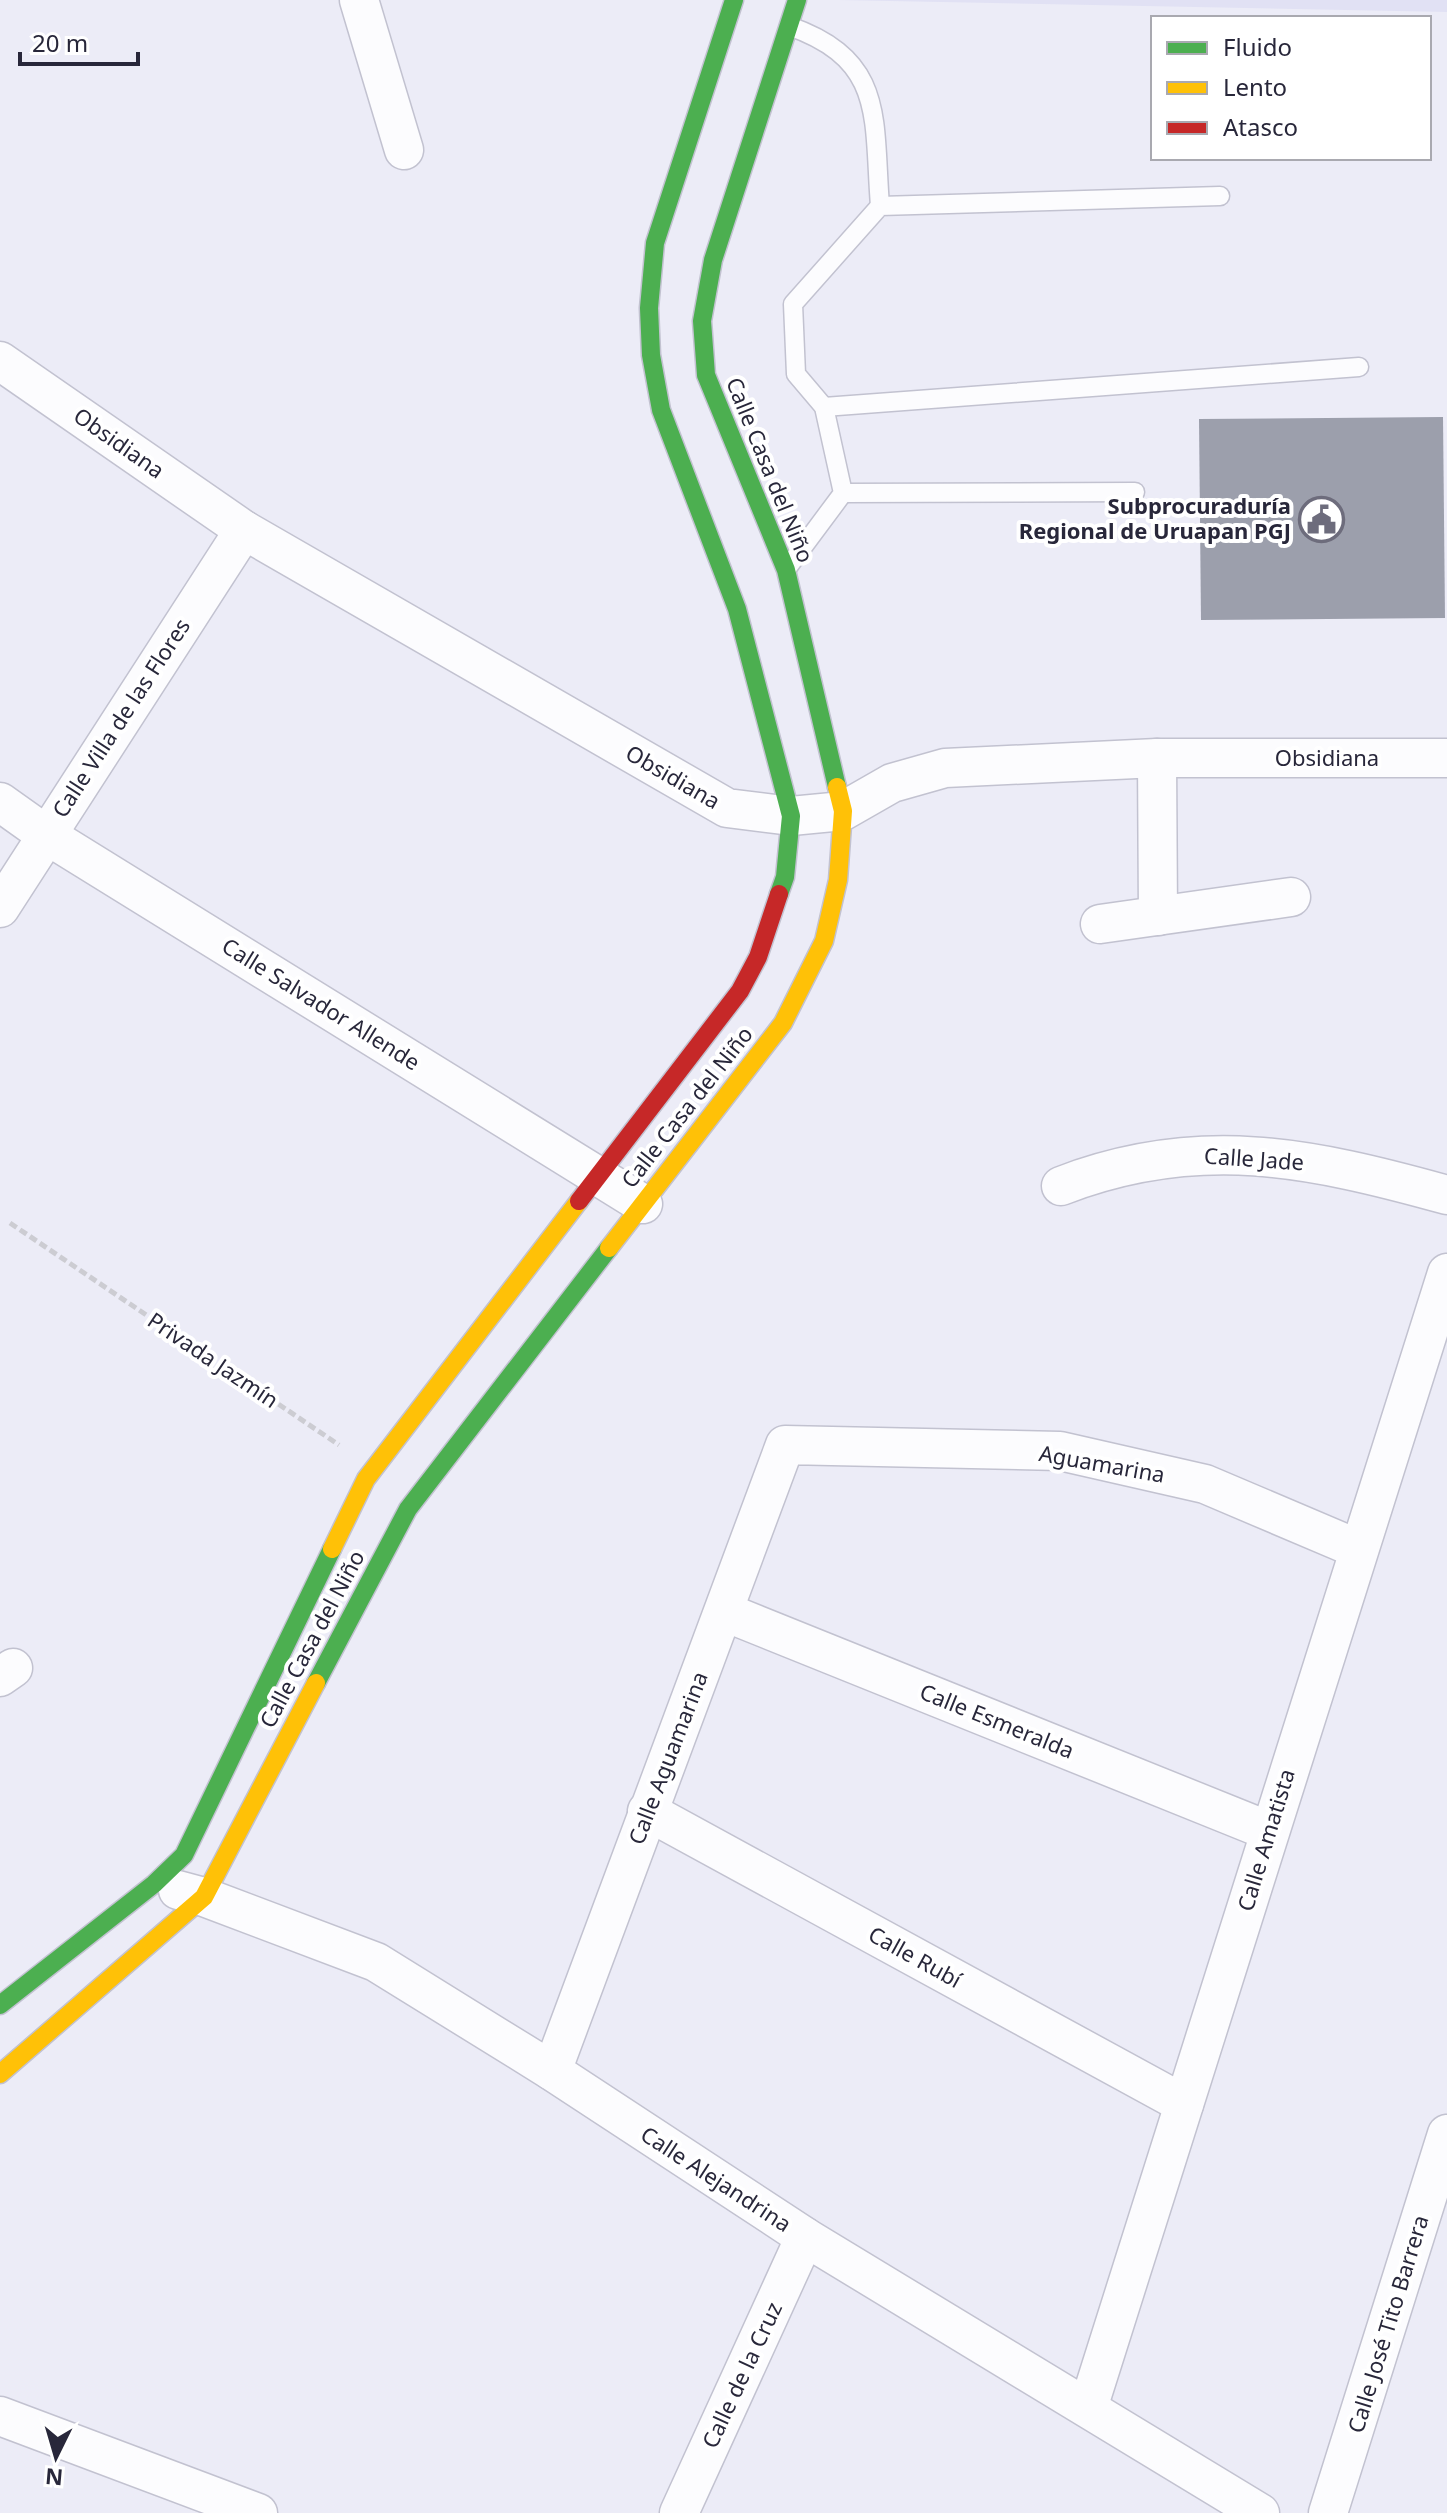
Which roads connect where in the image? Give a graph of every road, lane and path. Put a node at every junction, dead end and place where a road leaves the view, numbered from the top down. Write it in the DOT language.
graph roads {
  1 [pos="359,0"];
  2 [pos="734,0"];
  3 [pos="797,0"];
  4 [pos="789,26"];
  5 [pos="404,150"];
  6 [pos="1220,196"];
  7 [pos="880,206"];
  8 [pos="0,361"];
  9 [pos="1359,367"];
  10 [pos="824,407"];
  11 [pos="1135,492"];
  12 [pos="843,493"];
  13 [pos="244,530"];
  14 [pos="786,570"];
  15 [pos="1157,758"];
  16 [pos="1447,758"];
  17 [pos="0,802"];
  18 [pos="843,811"];
  19 [pos="791,816"];
  20 [pos="45,834"];
  21 [pos="1291,897"];
  22 [pos="0,908"];
  23 [pos="1158,916"];
  24 [pos="1100,924"];
  25 [pos="599,1175"];
  26 [pos="1061,1186"];
  27 [pos="1447,1195"];
  28 [pos="643,1204"];
  29 [pos="10,1223"];
  30 [pos="1447,1273"];
  31 [pos="785,1445"];
  32 [pos="374,1469"];
  33 [pos="1358,1549"];
  34 [pos="725,1612"];
  35 [pos="647,1811"];
  36 [pos="1269,1831"];
  37 [pos="154,1884"];
  38 [pos="204,1897"];
  39 [pos="0,2005"];
  40 [pos="552,2071"];
  41 [pos="0,2074"];
  42 [pos="1184,2104"];
  43 [pos="1447,2134"];
  44 [pos="805,2237"];
  45 [pos="1088,2408"];
  46 [pos="0,2416"];
  47 [pos="258,2513"];
  48 [pos="679,2513"];
  49 [pos="1260,2513"];
  50 [pos="1328,2513"];
  1 -- 5 [label="street"];
  2 -- 19 [label="street, Calle Casa del Niño"];
  3 -- 4 [label="street, Calle Casa del Niño"];
  4 -- 7 [label="lane"];
  4 -- 14 [label="street, Calle Casa del Niño"];
  6 -- 7 [label="lane"];
  7 -- 10 [label="lane"];
  8 -- 13 [label="street, Obsidiana"];
  9 -- 10 [label="lane"];
  10 -- 12 [label="lane"];
  11 -- 12 [label="lane"];
  12 -- 14 [label="lane"];
  13 -- 19 [label="street, Obsidiana"];
  13 -- 20 [label="street, Calle Villa de las Flores"];
  14 -- 18 [label="street, Calle Casa del Niño"];
  15 -- 16 [label="street, Obsidiana"];
  15 -- 18 [label="street, Obsidiana"];
  15 -- 23 [label="street"];
  17 -- 20 [label="street, Calle Salvador Allende"];
  18 -- 19 [label="street, Obsidiana"];
  18 -- 28 [label="street, Calle Casa del Niño"];
  19 -- 25 [label="street, Calle Casa del Niño"];
  20 -- 22 [label="street, Calle Villa de las Flores"];
  20 -- 25 [label="street, Calle Salvador Allende"];
  21 -- 23 [label="street"];
  23 -- 24 [label="street"];
  25 -- 28 [label="street, Calle Salvador Allende"];
  25 -- 32 [label="street, Calle Casa del Niño"];
  26 -- 27 [label="street, Calle Jade"];
  28 -- 38 [label="street, Calle Casa del Niño"];
  29 -- 32 [label="path, Privada Jazmín"];
  30 -- 33 [label="street, Calle Amatista"];
  31 -- 33 [label="street, Aguamarina"];
  31 -- 34 [label="street, Calle Aguamarina"];
  32 -- 37 [label="street, Calle Casa del Niño"];
  33 -- 36 [label="street, Calle Amatista"];
  34 -- 35 [label="street, Calle Aguamarina"];
  34 -- 36 [label="street, Calle Esmeralda"];
  35 -- 40 [label="street, Calle Aguamarina"];
  35 -- 42 [label="street, Calle Rubí"];
  36 -- 42 [label="street, Calle Amatista"];
  37 -- 38 [label="street, Calle Alejandrina"];
  37 -- 39 [label="street, Calle Casa del Niño"];
  38 -- 40 [label="street, Calle Alejandrina"];
  38 -- 41 [label="street, Calle Casa del Niño"];
  40 -- 44 [label="street, Calle Alejandrina"];
  42 -- 45 [label="street, Calle Amatista"];
  43 -- 50 [label="street, Calle José Tito Barrera"];
  44 -- 45 [label="street, Calle Alejandrina"];
  44 -- 48 [label="street, Calle de la Cruz"];
  45 -- 49 [label="street, Calle Alejandrina"];
  46 -- 47 [label="street"];
}
